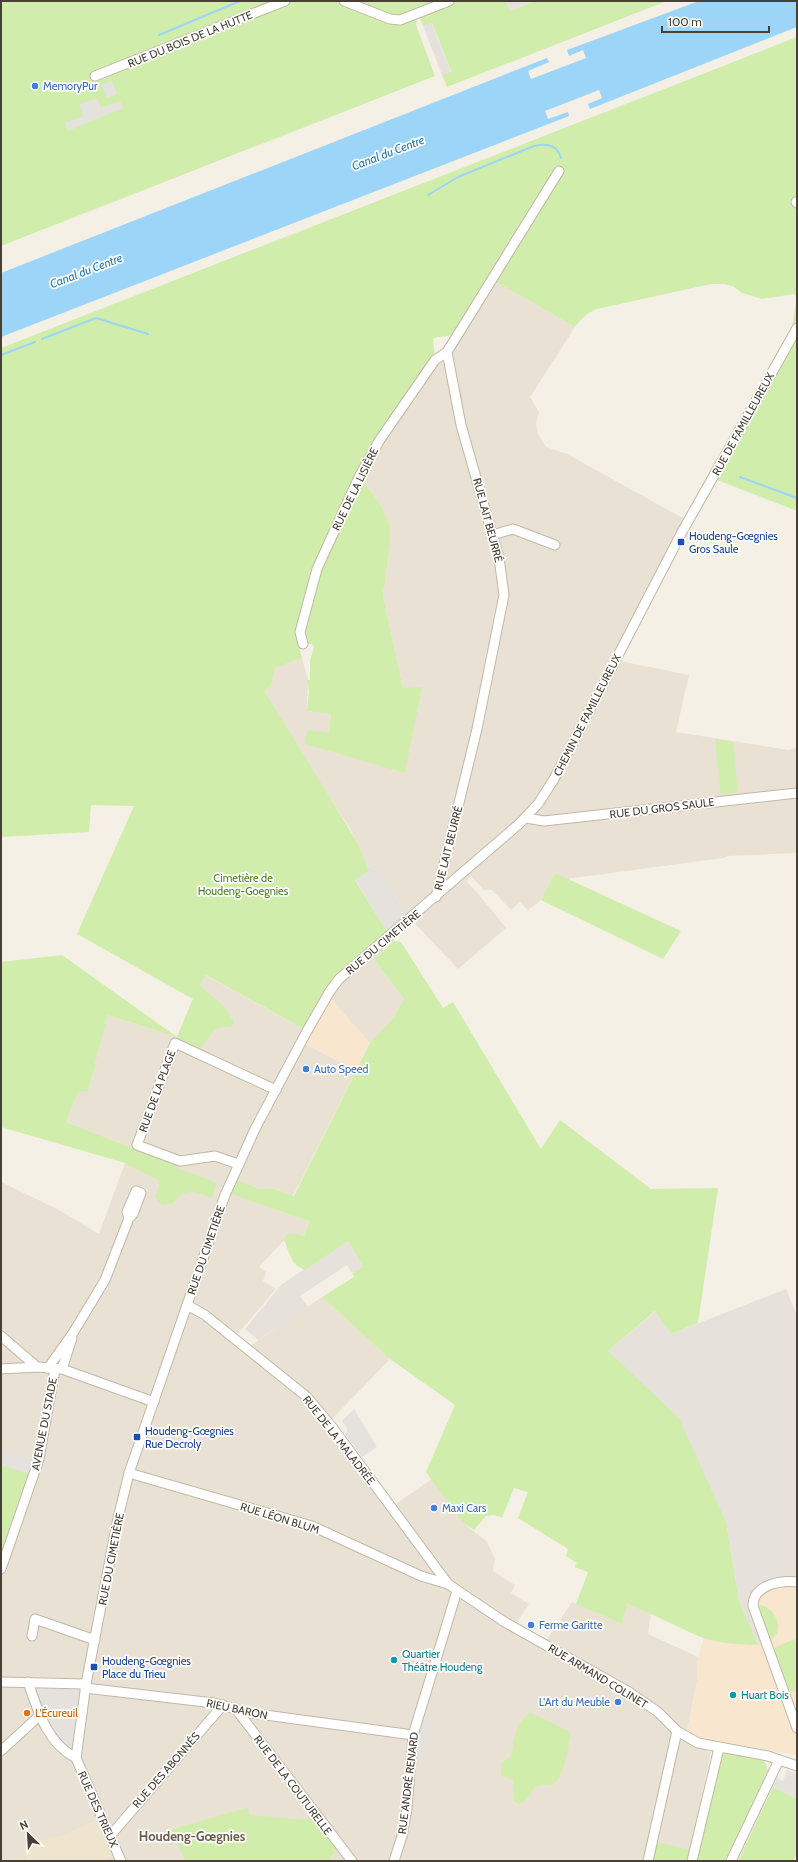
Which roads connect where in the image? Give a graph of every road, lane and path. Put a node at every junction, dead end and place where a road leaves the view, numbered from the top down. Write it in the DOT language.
graph roads {
  1 [pos="285,1"];
  2 [pos="344,1"];
  3 [pos="449,1"];
  4 [pos="95,76"];
  5 [pos="559,171"];
  6 [pos="797,328"];
  7 [pos="448,352"];
  8 [pos="688,520"];
  9 [pos="492,535"];
  10 [pos="555,545"];
  11 [pos="303,644"];
  12 [pos="797,793"];
  13 [pos="526,818"];
  14 [pos="451,882"];
  15 [pos="436,897"];
  16 [pos="276,1090"];
  17 [pos="238,1164"];
  18 [pos="139,1192"];
  19 [pos="187,1305"];
  20 [pos="73,1333"];
  21 [pos="1,1336"];
  22 [pos="37,1367"];
  23 [pos="55,1369"];
  24 [pos="1,1370"];
  25 [pos="154,1402"];
  26 [pos="129,1473"];
  27 [pos="1,1569"];
  28 [pos="797,1582"];
  29 [pos="448,1584"];
  30 [pos="457,1591"];
  31 [pos="32,1636"];
  32 [pos="95,1640"];
  33 [pos="1,1682"];
  34 [pos="28,1682"];
  35 [pos="86,1686"];
  36 [pos="222,1705"];
  37 [pos="235,1708"];
  38 [pos="39,1716"];
  39 [pos="797,1728"];
  40 [pos="677,1731"];
  41 [pos="413,1735"];
  42 [pos="719,1748"];
  43 [pos="1,1751"];
  44 [pos="76,1758"];
  45 [pos="779,1760"];
  46 [pos="797,1766"];
  47 [pos="110,1836"];
  48 [pos="121,1861"];
  49 [pos="352,1861"];
  50 [pos="394,1861"];
  51 [pos="648,1861"];
  52 [pos="692,1861"];
  53 [pos="731,1861"];
  1 -- 4 [label="street, RUE DU BOIS DE LA HUTTE"];
  2 -- 3 [label="street"];
  5 -- 7 [label="street"];
  6 -- 8 [label="street, RUE DE FAMILLEUREUX"];
  7 -- 9 [label="street, RUE LAIT BEURRÉ"];
  7 -- 11 [label="street, RUE DE LA LISIÈRE"];
  8 -- 13 [label="street, CHEMIN DE FAMILLEUREUX"];
  9 -- 10 [label="street"];
  9 -- 15 [label="street, RUE LAIT BEURRÉ"];
  12 -- 13 [label="street, RUE DU GROS SAULE"];
  13 -- 14 [label="street, CHEMIN DE FAMILLEUREUX"];
  14 -- 15 [label="street, RUE DU CIMETIÈRE"];
  15 -- 16 [label="street, RUE DU CIMETIÈRE"];
  16 -- 17 [label="street, RUE DU CIMETIÈRE"];
  16 -- 17 [label="street, RUE DE LA PLAGE"];
  17 -- 19 [label="street, RUE DU CIMETIÈRE"];
  18 -- 20 [label="street"];
  19 -- 25 [label="street, RUE DU CIMETIÈRE"];
  19 -- 29 [label="street, RUE DE LA MALADRÉE"];
  20 -- 23 [label="street"];
  20 -- 23 [label="street, AVENUE DU STADE"];
  21 -- 22 [label="street"];
  22 -- 23 [label="street"];
  22 -- 24 [label="street"];
  23 -- 25 [label="street"];
  23 -- 27 [label="street, AVENUE DU STADE"];
  25 -- 26 [label="street, RUE DU CIMETIÈRE"];
  26 -- 29 [label="street, RUE LÉON BLUM"];
  26 -- 32 [label="street, RUE DU CIMETIÈRE"];
  28 -- 39 [label="street"];
  29 -- 30 [label="street, RUE ARMAND COLINET"];
  30 -- 40 [label="street, RUE ARMAND COLINET"];
  30 -- 41 [label="street, RUE ANDRÉ RENARD"];
  31 -- 32 [label="street"];
  32 -- 35 [label="street, RUE DU CIMETIÈRE"];
  33 -- 34 [label="street, RIEU BARON"];
  34 -- 35 [label="street, RIEU BARON"];
  34 -- 38 [label="street"];
  35 -- 36 [label="street, RIEU BARON"];
  35 -- 44 [label="street, RUE DU CIMETIÈRE"];
  36 -- 37 [label="street, RIEU BARON"];
  36 -- 47 [label="street, RUE DES ABONNÉS"];
  37 -- 41 [label="street, RIEU BARON"];
  37 -- 49 [label="street, RUE DE LA COUTURELLE"];
  38 -- 43 [label="street"];
  38 -- 44 [label="street"];
  40 -- 42 [label="street, RUE ARMAND COLINET"];
  40 -- 51 [label="street"];
  41 -- 50 [label="street, RUE ANDRÉ RENARD"];
  42 -- 45 [label="street, RUE ARMAND COLINET"];
  42 -- 52 [label="street"];
  44 -- 47 [label="street, RUE DES TRIEUX"];
  45 -- 46 [label="street, RUE ARMAND COLINET"];
  45 -- 53 [label="street"];
  47 -- 48 [label="street, RUE DES TRIEUX"];
}
